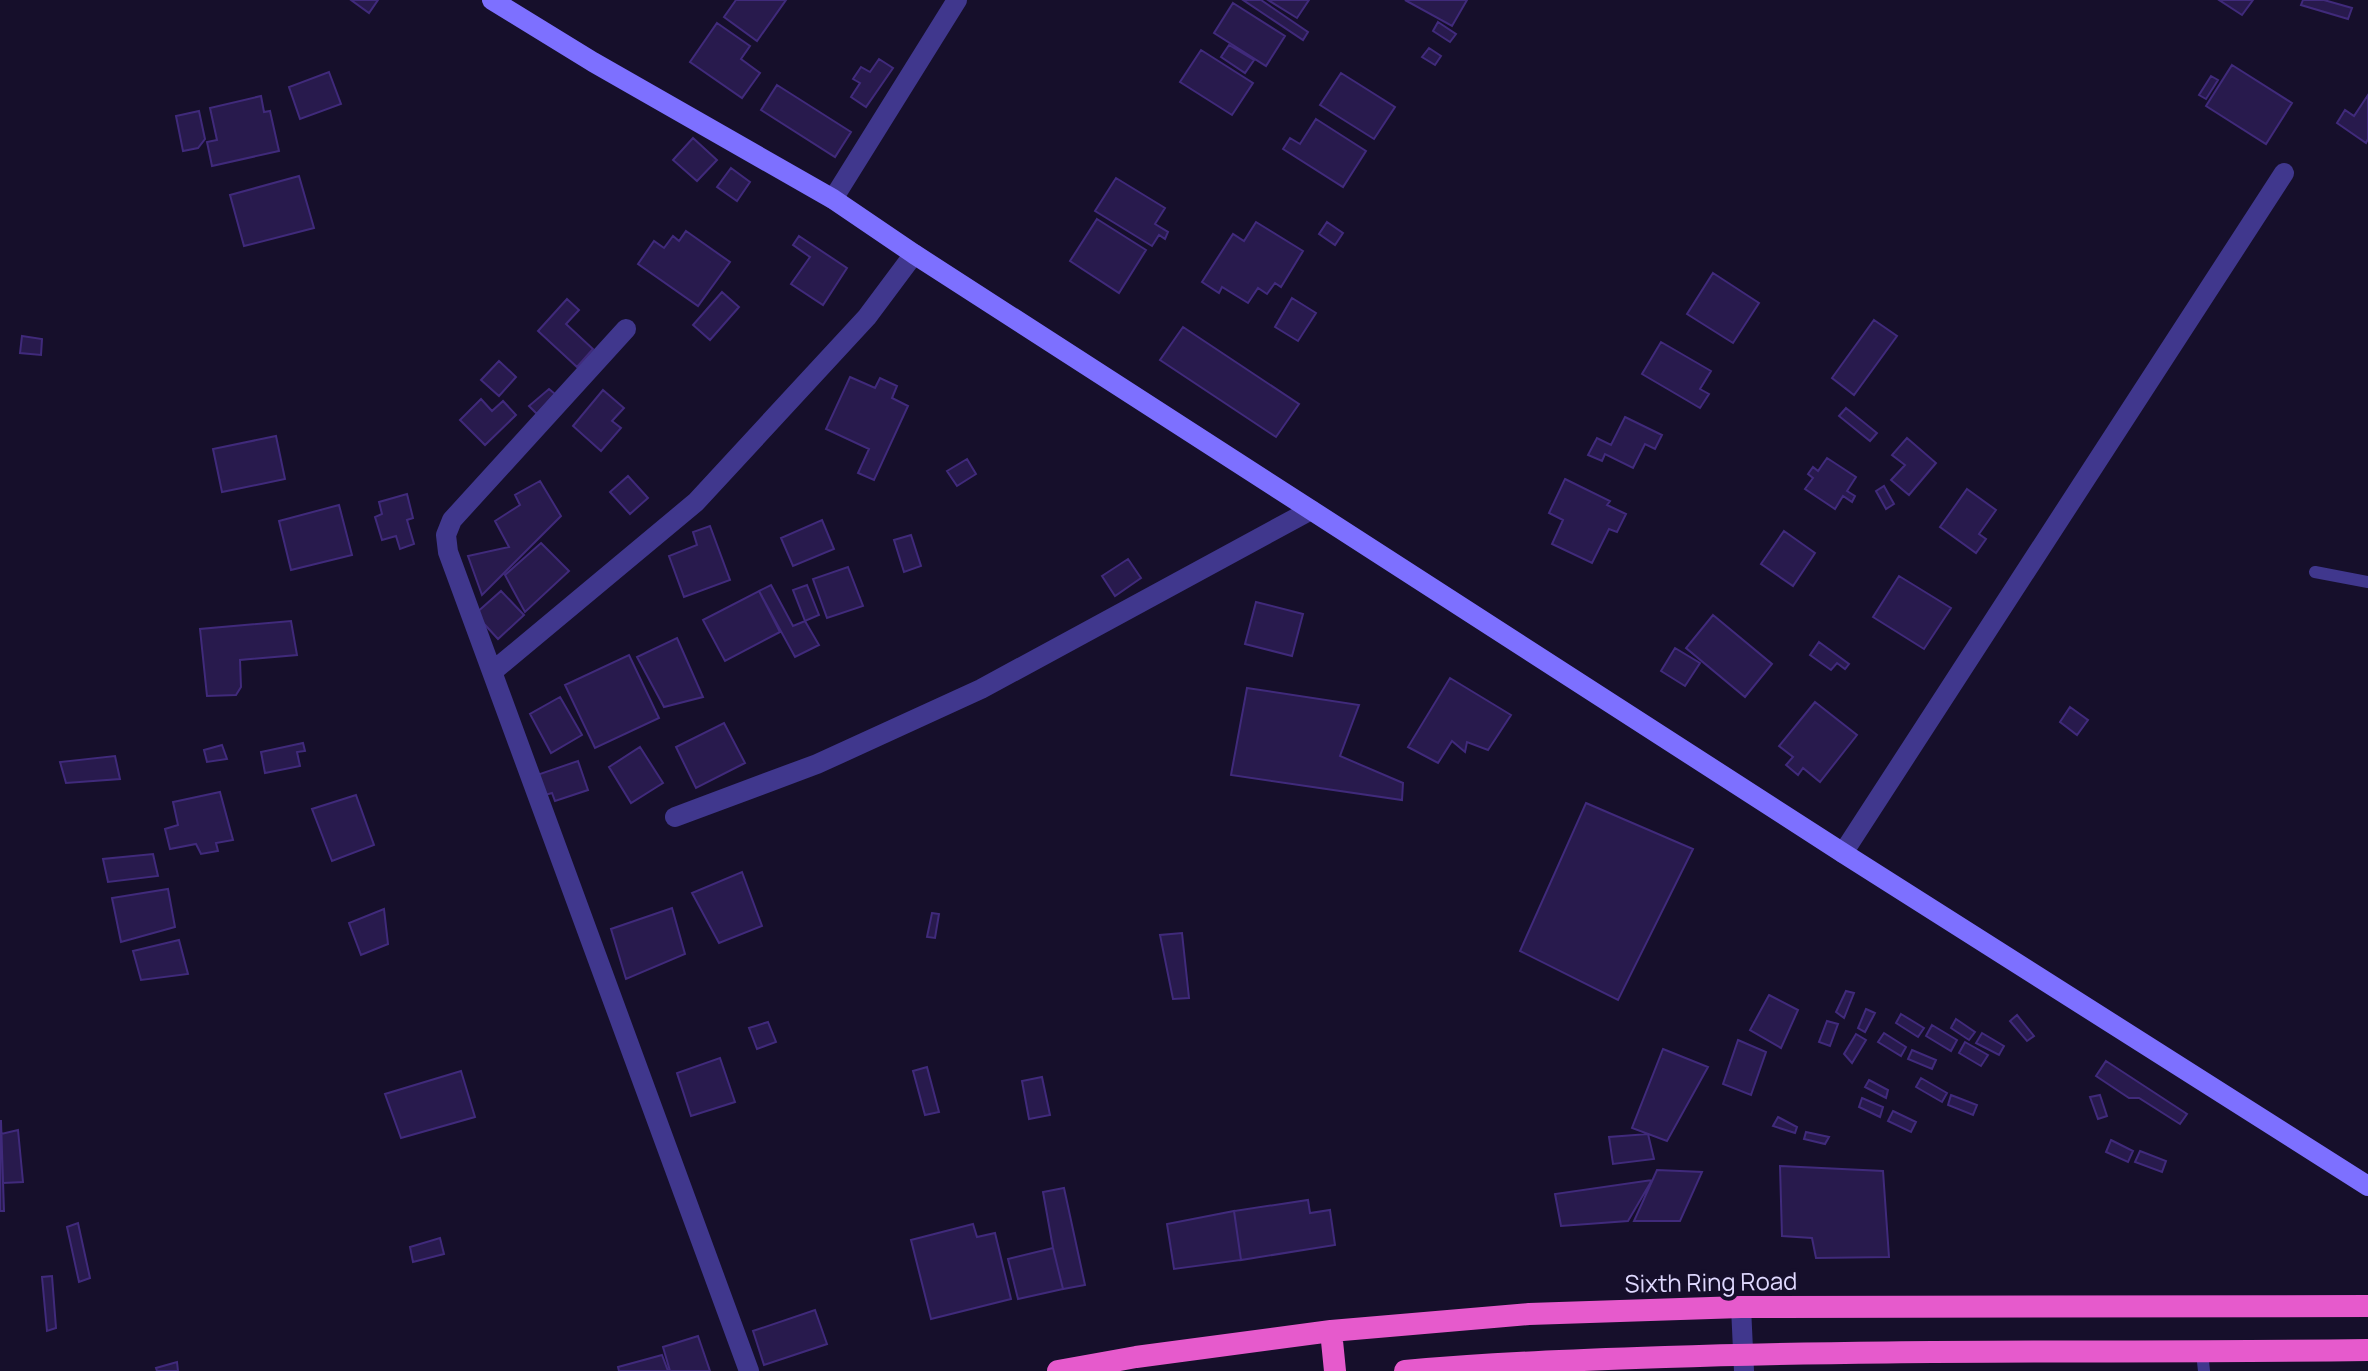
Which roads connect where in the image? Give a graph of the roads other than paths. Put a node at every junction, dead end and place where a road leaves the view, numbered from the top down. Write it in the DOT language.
graph roads {
  1 [pos="492,0"];
  2 [pos="957,0"];
  3 [pos="2284,173"];
  4 [pos="833,199"];
  5 [pos="914,254"];
  6 [pos="626,329"];
  7 [pos="1311,510"];
  8 [pos="2315,572"];
  9 [pos="2368,582"];
  10 [pos="492,672"];
  11 [pos="675,817"];
  12 [pos="1843,853"];
  13 [pos="2368,1186"];
  14 [pos="2368,1306"];
  15 [pos="1741,1307"];
  16 [pos="1331,1331"];
  17 [pos="2368,1350"];
  18 [pos="2203,1362"];
  19 [pos="1743,1363"];
  20 [pos="749,1371"];
  21 [pos="1058,1371"];
  22 [pos="1335,1371"];
  23 [pos="1405,1371"];
  1 -- 4 [label="main road"];
  2 -- 4 [label="street"];
  3 -- 12 [label="street"];
  4 -- 5 [label="main road"];
  5 -- 7 [label="main road"];
  5 -- 10 [label="street"];
  6 -- 10 [label="street"];
  7 -- 11 [label="street"];
  7 -- 12 [label="main road"];
  8 -- 9 [label="lane"];
  10 -- 20 [label="street"];
  12 -- 13 [label="main road"];
  14 -- 15 [label="highway, Sixth Ring Road"];
  15 -- 16 [label="highway, Sixth Ring Road"];
  15 -- 19 [label="street"];
  16 -- 21 [label="highway, Sixth Ring Road"];
  16 -- 22 [label="highway"];
  17 -- 18 [label="highway"];
  18 -- 19 [label="highway"];
  19 -- 23 [label="highway"];
}
